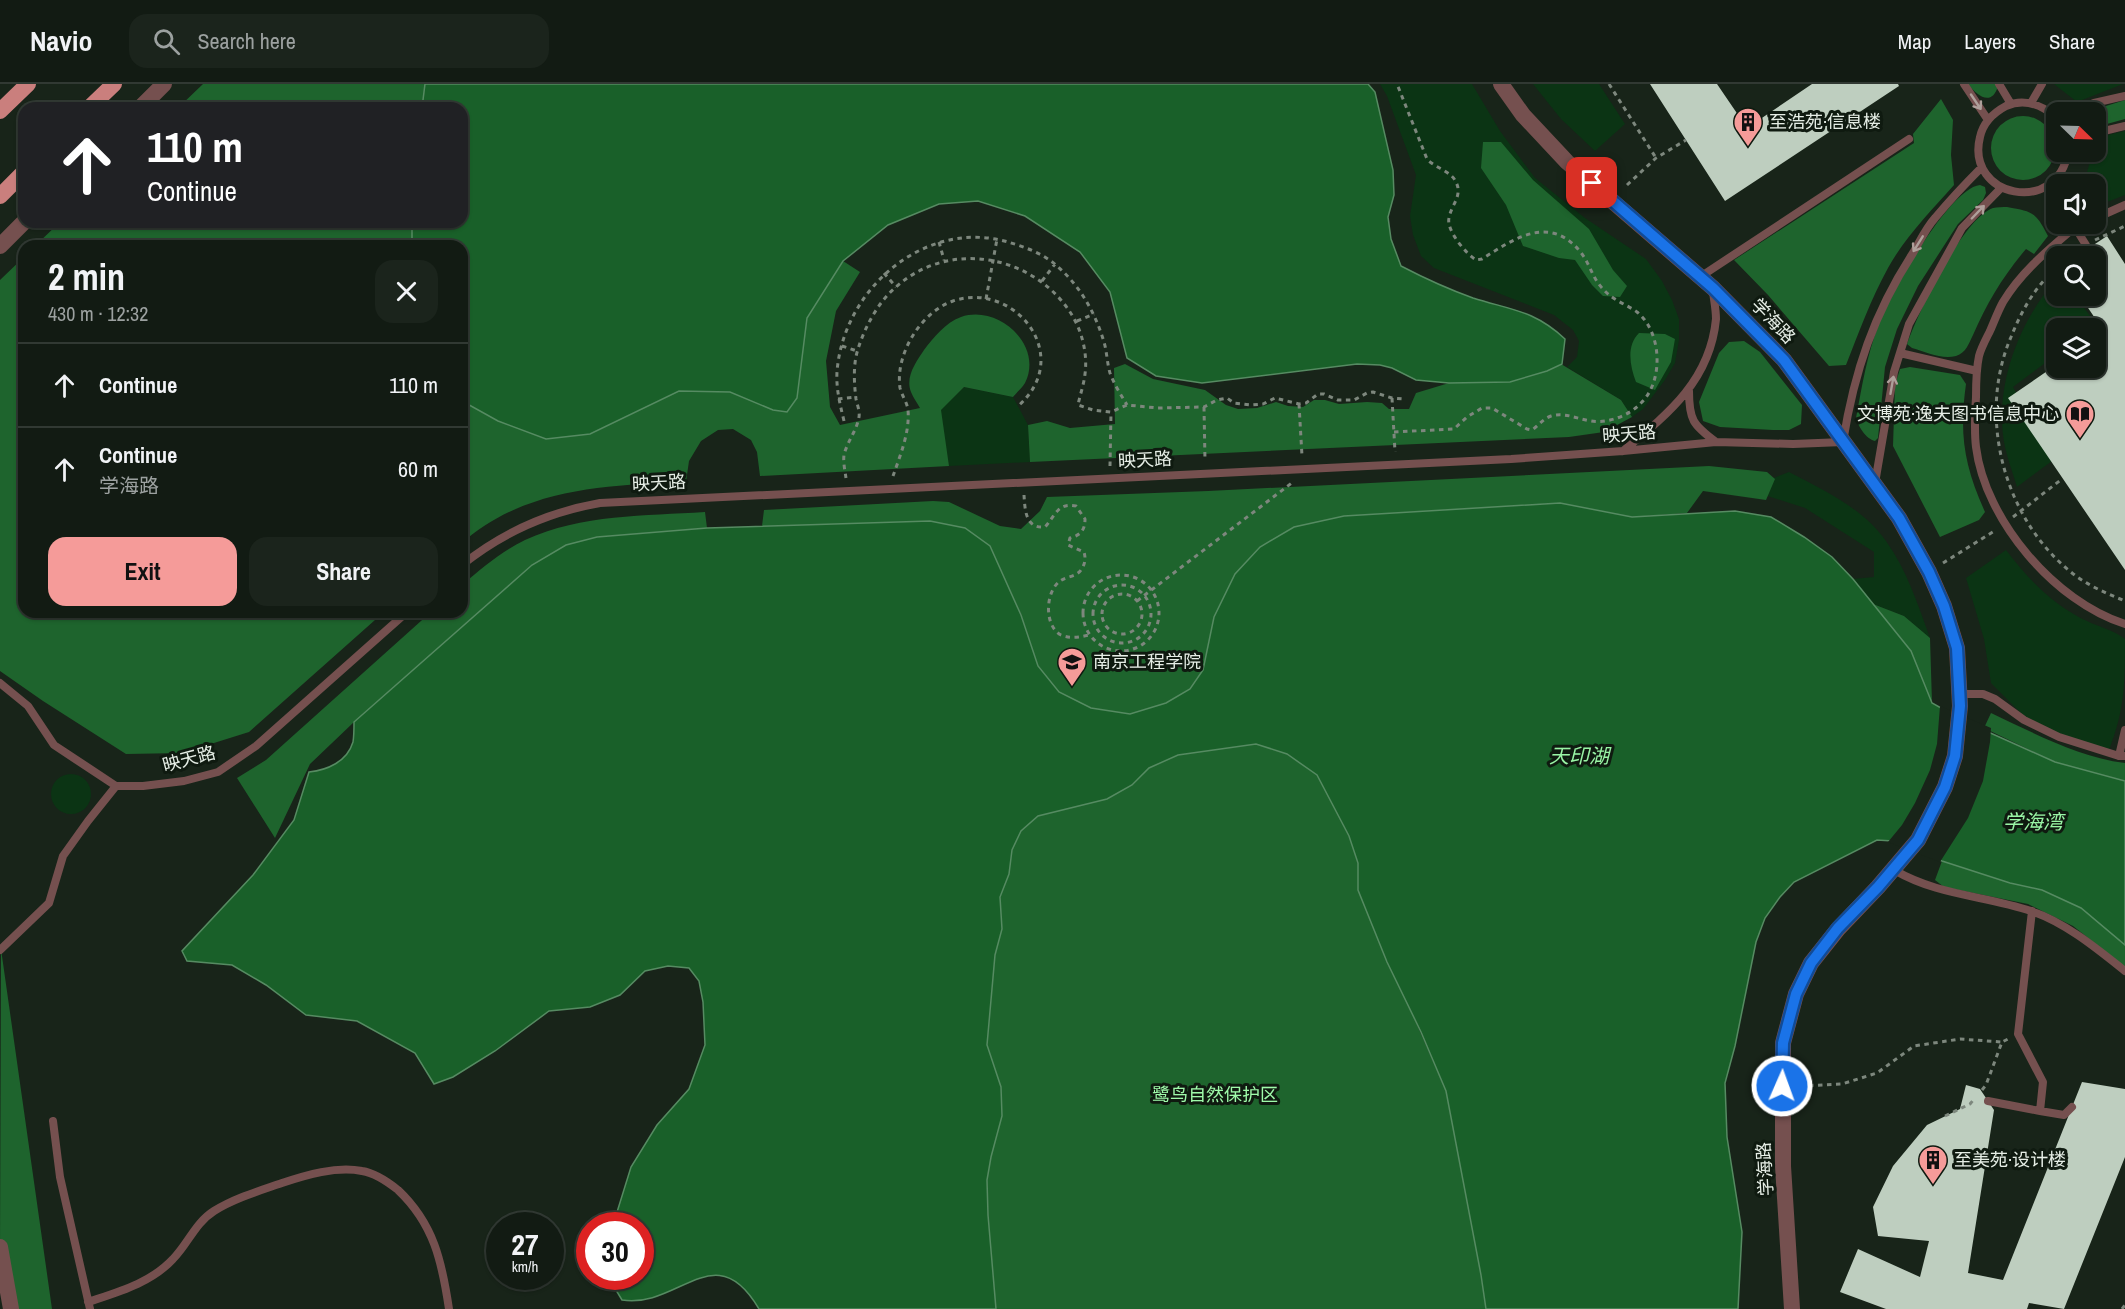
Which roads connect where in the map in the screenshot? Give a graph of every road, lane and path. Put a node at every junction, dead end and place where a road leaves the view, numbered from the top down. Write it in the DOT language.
graph roads {
  1 [pos="28,84"];
  2 [pos="114,84"];
  3 [pos="164,84"];
  4 [pos="1397,84"];
  5 [pos="1501,84"];
  6 [pos="1609,84"];
  7 [pos="1964,84"];
  8 [pos="1999,84"];
  9 [pos="2042,84"];
  10 [pos="2125,96"];
  11 [pos="95,102"];
  12 [pos="146,102"];
  13 [pos="2102,102"];
  14 [pos="2031,103"];
  15 [pos="2011,104"];
  16 [pos="2046,108"];
  17 [pos="0,111"];
  18 [pos="1988,120"];
  19 [pos="2125,126"];
  20 [pos="2106,131"];
  21 [pos="1686,140"];
  22 [pos="1909,140"];
  23 [pos="1656,158"];
  24 [pos="1982,166"];
  25 [pos="18,178"];
  26 [pos="1628,185"];
  27 [pos="2046,187"];
  28 [pos="2001,188"];
  29 [pos="0,196"];
  30 [pos="2125,205"];
  31 [pos="2106,214"];
  32 [pos="18,228"];
  33 [pos="2067,234"];
  34 [pos="997,239"];
  35 [pos="939,242"];
  36 [pos="0,246"];
  37 [pos="993,260"];
  38 [pos="944,261"];
  39 [pos="1055,264"];
  40 [pos="884,273"];
  41 [pos="1700,277"];
  42 [pos="2046,279"];
  43 [pos="1042,281"];
  44 [pos="896,287"];
  45 [pos="1713,288"];
  46 [pos="986,299"];
  47 [pos="1094,314"];
  48 [pos="1077,321"];
  49 [pos="841,346"];
  50 [pos="857,351"];
  51 [pos="1900,353"];
  52 [pos="1977,371"];
  53 [pos="1689,391"];
  54 [pos="856,396"];
  55 [pos="1392,398"];
  56 [pos="838,399"];
  57 [pos="1405,399"];
  58 [pos="1127,405"];
  59 [pos="1299,405"];
  60 [pos="1017,407"];
  61 [pos="1204,407"];
  62 [pos="1111,412"];
  63 [pos="844,421"];
  64 [pos="1394,432"];
  65 [pos="1716,442"];
  66 [pos="1843,442"];
  67 [pos="1623,451"];
  68 [pos="1395,452"];
  69 [pos="1302,456"];
  70 [pos="1205,461"];
  71 [pos="1110,466"];
  72 [pos="893,476"];
  73 [pos="846,478"];
  74 [pos="2062,479"];
  75 [pos="1296,480"];
  76 [pos="1875,484"];
  77 [pos="1024,492"];
  78 [pos="2022,510"];
  79 [pos="2004,523"];
  80 [pos="468,560"];
  81 [pos="1929,572"];
  82 [pos="1153,590"];
  83 [pos="1145,596"];
  84 [pos="1137,601"];
  85 [pos="2125,602"];
  86 [pos="400,618"];
  87 [pos="2125,624"];
  88 [pos="1089,635"];
  89 [pos="0,682"];
  90 [pos="1960,700"];
  91 [pos="2125,730"];
  92 [pos="2122,756"];
  93 [pos="116,786"];
  94 [pos="1893,870"];
  95 [pos="2032,911"];
  96 [pos="0,950"];
  97 [pos="2125,971"];
  98 [pos="2018,1034"];
  99 [pos="2002,1042"];
  100 [pos="1782,1086"];
  101 [pos="1988,1101"];
  102 [pos="2072,1107"];
  103 [pos="2040,1111"];
  104 [pos="1945,1116"];
  105 [pos="53,1121"];
  106 [pos="0,1247"];
  107 [pos="2125,1305"];
  108 [pos="89,1306"];
  109 [pos="11,1309"];
  110 [pos="449,1309"];
  111 [pos="1792,1309"];
  112 [pos="2122,1309"];
  1 -- 17 [label="main road"];
  2 -- 11 [label="main road"];
  3 -- 12 [label="street"];
  4 -- 64 [label="path"];
  5 -- 41 [label="street, 学海路"];
  6 -- 23 [label="path"];
  7 -- 18 [label="lane, one-way"];
  8 -- 15 [label="lane"];
  9 -- 14 [label="lane"];
  10 -- 13 [label="lane"];
  14 -- 15 [label="lane"];
  14 -- 16 [label="lane"];
  15 -- 18 [label="lane"];
  18 -- 24 [label="lane"];
  19 -- 20 [label="lane"];
  21 -- 23 [label="path"];
  22 -- 41 [label="lane"];
  23 -- 26 [label="path"];
  24 -- 28 [label="lane"];
  24 -- 66 [label="lane, one-way"];
  25 -- 29 [label="main road"];
  27 -- 28 [label="lane"];
  51 -- 28 [label="lane, one-way"];
  30 -- 31 [label="lane"];
  32 -- 36 [label="street"];
  33 -- 52 [label="lane"];
  34 -- 35 [label="path"];
  34 -- 37 [label="path"];
  34 -- 39 [label="path"];
  35 -- 38 [label="path"];
  35 -- 40 [label="path"];
  37 -- 38 [label="path"];
  37 -- 43 [label="path"];
  37 -- 46 [label="path"];
  38 -- 44 [label="path"];
  39 -- 43 [label="path"];
  39 -- 47 [label="path"];
  40 -- 44 [label="path"];
  40 -- 49 [label="path"];
  41 -- 45 [label="street, 学海路"];
  42 -- 78 [label="path"];
  43 -- 48 [label="path"];
  44 -- 50 [label="path"];
  45 -- 53 [label="lane"];
  45 -- 66 [label="street, 学海路"];
  46 -- 60 [label="path"];
  46 -- 72 [label="path"];
  47 -- 48 [label="path"];
  47 -- 58 [label="path"];
  48 -- 62 [label="path"];
  49 -- 50 [label="path"];
  49 -- 56 [label="path"];
  50 -- 54 [label="path"];
  51 -- 52 [label="lane"];
  76 -- 51 [label="lane, one-way"];
  52 -- 79 [label="lane"];
  53 -- 65 [label="lane"];
  53 -- 67 [label="lane"];
  54 -- 56 [label="path"];
  54 -- 73 [label="path"];
  55 -- 57 [label="path"];
  55 -- 59 [label="path"];
  55 -- 64 [label="path"];
  56 -- 63 [label="path"];
  58 -- 61 [label="path"];
  58 -- 62 [label="path"];
  59 -- 61 [label="path"];
  59 -- 69 [label="path"];
  61 -- 70 [label="path"];
  62 -- 71 [label="path"];
  64 -- 68 [label="path"];
  65 -- 66 [label="lane, 映天路"];
  65 -- 67 [label="lane, 映天路"];
  66 -- 76 [label="street, 学海路"];
  67 -- 80 [label="lane, 映天路"];
  74 -- 78 [label="path"];
  75 -- 82 [label="path"];
  76 -- 81 [label="street, 学海路"];
  77 -- 88 [label="path"];
  78 -- 79 [label="path"];
  78 -- 85 [label="path"];
  79 -- 81 [label="path"];
  79 -- 87 [label="lane"];
  81 -- 90 [label="street, 学海路"];
  82 -- 83 [label="path"];
  82 -- 88 [label="path"];
  82 -- 88 [label="path"];
  83 -- 83 [label="path"];
  83 -- 84 [label="path"];
  84 -- 84 [label="path"];
  86 -- 93 [label="lane, 映天路"];
  89 -- 93 [label="lane"];
  90 -- 92 [label="lane"];
  90 -- 94 [label="street, 学海路"];
  91 -- 92 [label="lane"];
  93 -- 96 [label="lane"];
  94 -- 95 [label="lane"];
  94 -- 100 [label="street, 学海路"];
  95 -- 97 [label="lane"];
  95 -- 98 [label="lane"];
  98 -- 99 [label="path"];
  98 -- 103 [label="lane"];
  99 -- 100 [label="path"];
  99 -- 104 [label="path"];
  100 -- 111 [label="street, 学海路"];
  101 -- 103 [label="lane"];
  102 -- 103 [label="lane"];
  105 -- 108 [label="lane"];
  106 -- 109 [label="street"];
  107 -- 112 [label="path"];
  108 -- 110 [label="lane"];
}
